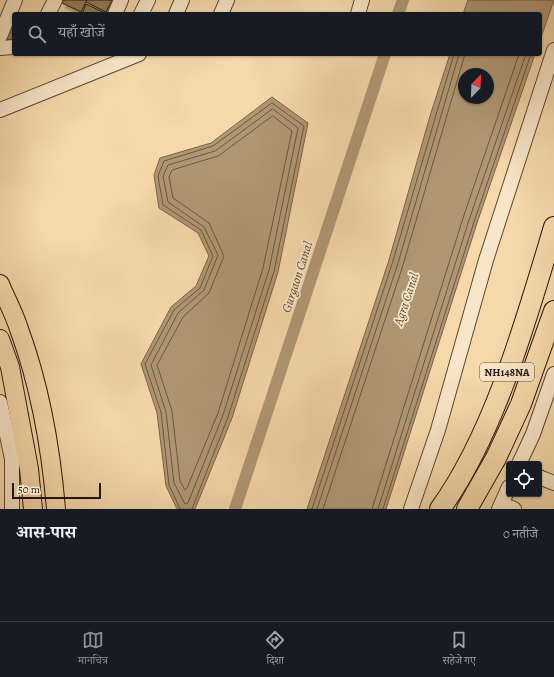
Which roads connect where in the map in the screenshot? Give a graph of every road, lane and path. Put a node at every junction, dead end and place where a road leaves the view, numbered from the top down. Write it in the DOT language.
graph roads {
  1 [pos="55,0"];
  2 [pos="121,0"];
  3 [pos="148,0"];
  4 [pos="182,0"];
  5 [pos="227,0"];
  6 [pos="362,0"];
  7 [pos="13,1"];
  8 [pos="49,12"];
  9 [pos="116,12"];
  10 [pos="142,12"];
  11 [pos="177,12"];
  12 [pos="222,12"];
  13 [pos="359,12"];
  14 [pos="0,36"];
  15 [pos="12,47"];
  16 [pos="0,48"];
  17 [pos="554,50"];
  18 [pos="134,56"];
  19 [pos="0,110"];
  20 [pos="554,227"];
  21 [pos="0,284"];
  22 [pos="554,311"];
  23 [pos="0,339"];
  24 [pos="554,374"];
  25 [pos="0,402"];
  26 [pos="520,461"];
  27 [pos="542,478"];
  28 [pos="554,483"];
  29 [pos="508,497"];
  30 [pos="507,508"];
  31 [pos="12,509"];
  32 [pos="33,509"];
  33 [pos="56,509"];
  34 [pos="411,509"];
  35 [pos="440,509"];
  36 [pos="467,509"];
  1 -- 8 [label="street"];
  2 -- 9 [label="street"];
  3 -- 10 [label="street"];
  4 -- 11 [label="street"];
  5 -- 12 [label="street"];
  6 -- 13 [label="street"];
  7 -- 14 [label="street"];
  15 -- 16 [label="street"];
  17 -- 34 [label="street"];
  18 -- 19 [label="street"];
  20 -- 35 [label="highway, NH148NA"];
  21 -- 33 [label="main road"];
  22 -- 36 [label="highway, NH148NA"];
  23 -- 32 [label="main road"];
  24 -- 26 [label="street"];
  25 -- 31 [label="street"];
  27 -- 28 [label="street"];
  29 -- 30 [label="street"];
}
